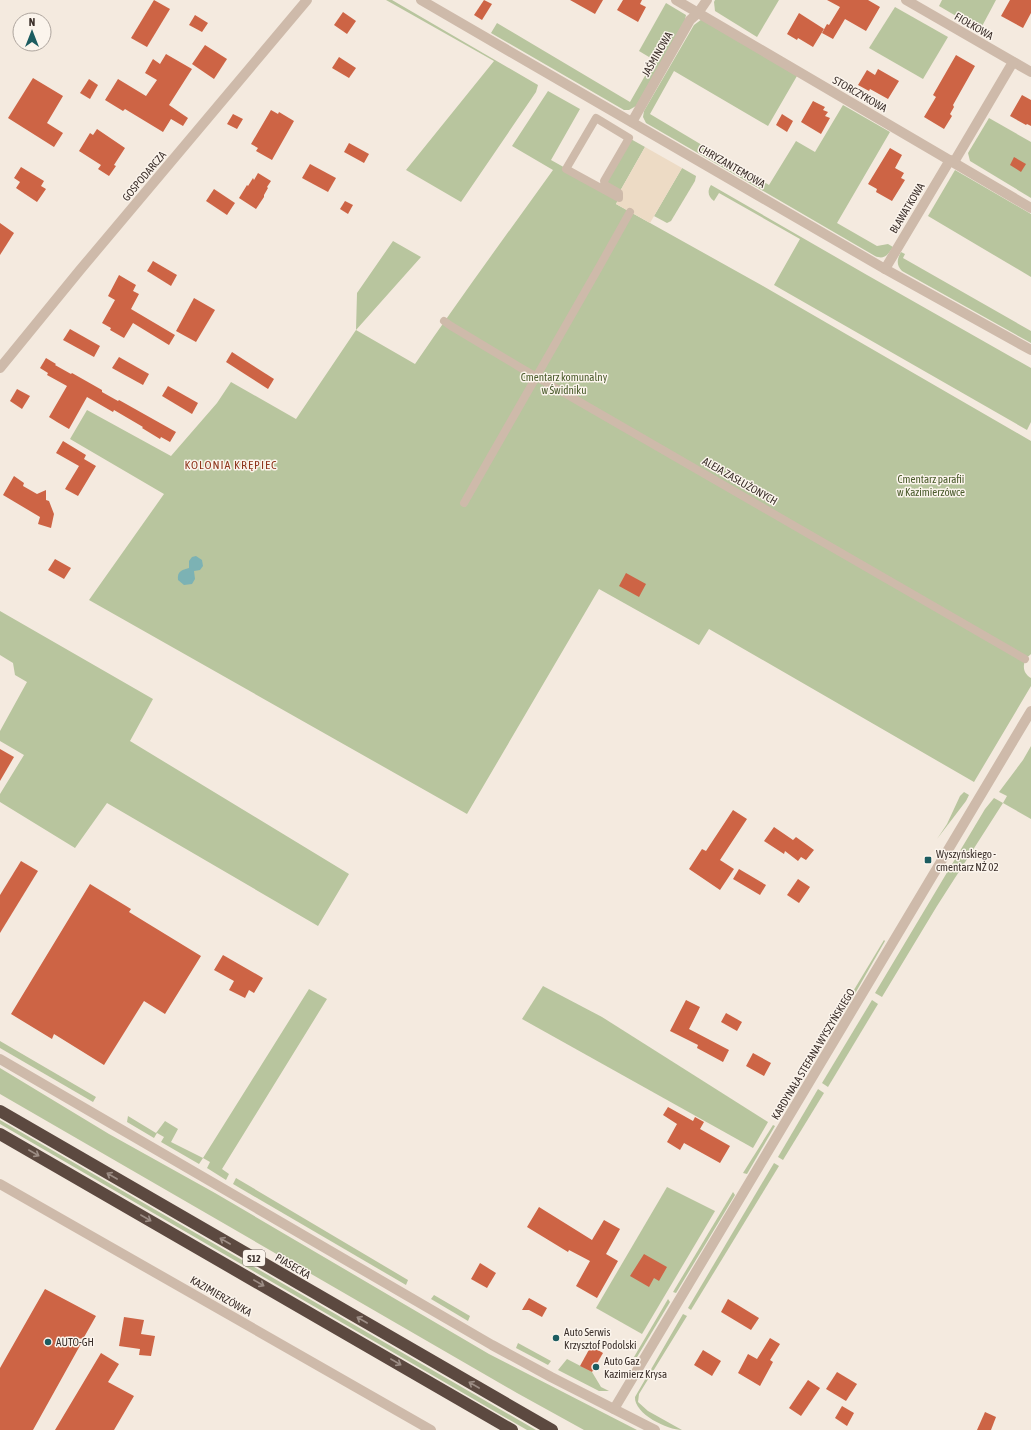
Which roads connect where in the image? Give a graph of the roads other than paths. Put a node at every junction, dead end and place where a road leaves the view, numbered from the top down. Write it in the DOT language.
graph roads {
  1 [pos="307,0"];
  2 [pos="421,0"];
  3 [pos="676,0"];
  4 [pos="706,0"];
  5 [pos="906,0"];
  6 [pos="698,13"];
  7 [pos="1013,62"];
  8 [pos="1030,70"];
  9 [pos="632,122"];
  10 [pos="629,138"];
  11 [pos="952,161"];
  12 [pos="1031,208"];
  13 [pos="630,212"];
  14 [pos="885,269"];
  15 [pos="444,321"];
  16 [pos="1031,350"];
  17 [pos="0,368"];
  18 [pos="537,377"];
  19 [pos="464,503"];
  20 [pos="1025,659"];
  21 [pos="1031,711"];
  22 [pos="0,1059"];
  23 [pos="0,1111"];
  24 [pos="0,1134"];
  25 [pos="0,1184"];
  26 [pos="614,1409"];
  27 [pos="431,1430"];
  28 [pos="512,1430"];
  29 [pos="552,1430"];
  30 [pos="655,1430"];
  1 -- 17 [label="street, GOSPODARCZA"];
  2 -- 9 [label="street, CHRYZANTEMOWA"];
  3 -- 6 [label="street, STORCZYKOWA"];
  4 -- 6 [label="street, JAŚMINOWA"];
  5 -- 7 [label="street, FIOŁKOWA"];
  6 -- 9 [label="street, JAŚMINOWA"];
  6 -- 11 [label="street, STORCZYKOWA"];
  7 -- 8 [label="street, FIOŁKOWA"];
  7 -- 11 [label="street, BŁAWATKOWA"];
  9 -- 14 [label="street, CHRYZANTEMOWA"];
  10 -- 10 [label="street"];
  11 -- 12 [label="street, STORCZYKOWA"];
  11 -- 14 [label="street, BŁAWATKOWA"];
  13 -- 18 [label="street"];
  14 -- 16 [label="street, CHRYZANTEMOWA"];
  15 -- 18 [label="street, ALEJA ZASŁUŻONYCH"];
  18 -- 19 [label="street"];
  18 -- 20 [label="street, ALEJA ZASŁUŻONYCH"];
  21 -- 26 [label="street, KARDYNAŁA STEFANA WYSZYŃSKIEGO"];
  22 -- 26 [label="street"];
  29 -- 23 [label="highway, PIASECKA / S12, one-way"];
  24 -- 28 [label="highway, S12, one-way"];
  25 -- 27 [label="street, KAZIMIERZÓWKA"];
  26 -- 30 [label="street"];
}
